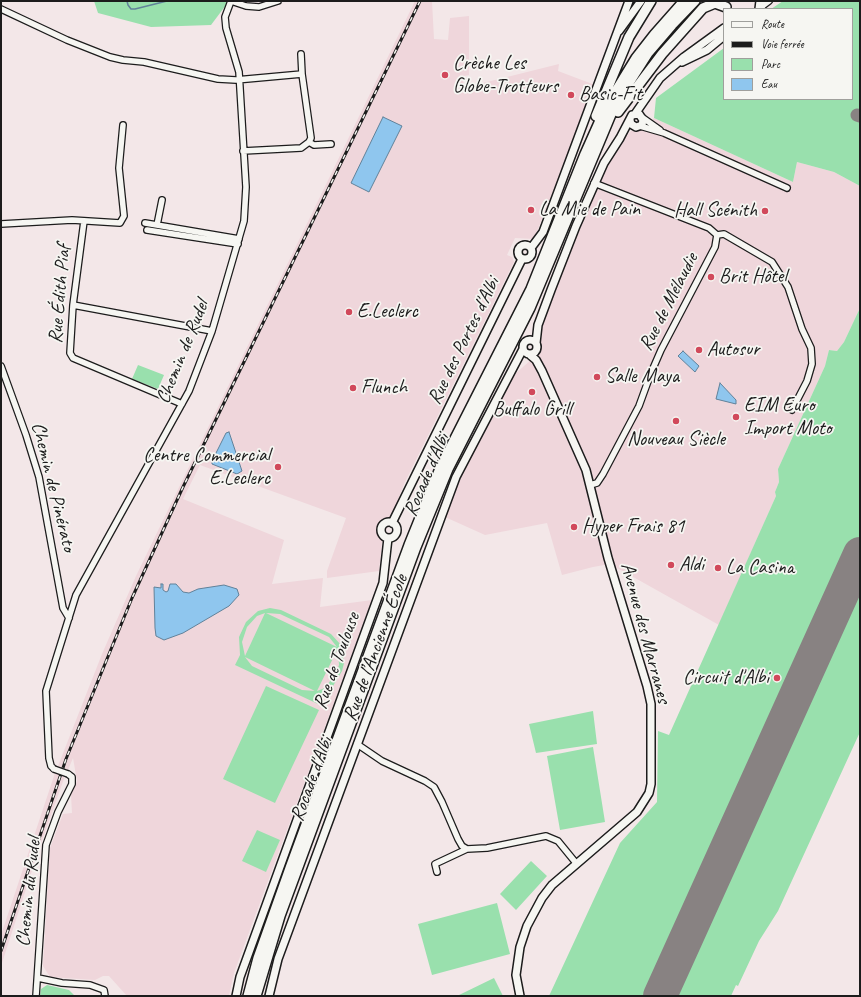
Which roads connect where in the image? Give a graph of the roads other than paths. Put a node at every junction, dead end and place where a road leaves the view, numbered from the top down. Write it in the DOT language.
graph roads {
  1 [pos="231,1"];
  2 [pos="278,1"];
  3 [pos="629,1"];
  4 [pos="634,1"];
  5 [pos="641,1"];
  6 [pos="651,1"];
  7 [pos="684,1"];
  8 [pos="695,1"];
  9 [pos="769,1"];
  10 [pos="727,6"];
  11 [pos="761,6"];
  12 [pos="1,9"];
  13 [pos="621,20"];
  14 [pos="723,29"];
  15 [pos="616,34"];
  16 [pos="723,37"];
  17 [pos="301,54"];
  18 [pos="672,66"];
  19 [pos="302,74"];
  20 [pos="239,80"];
  21 [pos="637,117"];
  22 [pos="123,125"];
  23 [pos="638,126"];
  24 [pos="664,133"];
  25 [pos="620,138"];
  26 [pos="309,142"];
  27 [pos="331,144"];
  28 [pos="243,152"];
  29 [pos="583,180"];
  30 [pos="594,183"];
  31 [pos="787,188"];
  32 [pos="162,200"];
  33 [pos="84,221"];
  34 [pos="145,223"];
  35 [pos="1,224"];
  36 [pos="158,225"];
  37 [pos="147,230"];
  38 [pos="717,235"];
  39 [pos="238,242"];
  40 [pos="531,248"];
  41 [pos="522,259"];
  42 [pos="531,289"];
  43 [pos="73,305"];
  44 [pos="538,325"];
  45 [pos="212,331"];
  46 [pos="526,341"];
  47 [pos="536,343"];
  48 [pos="529,352"];
  49 [pos="1,366"];
  50 [pos="182,404"];
  51 [pos="792,410"];
  52 [pos="590,485"];
  53 [pos="392,523"];
  54 [pos="388,538"];
  55 [pos="68,618"];
  56 [pos="357,744"];
  57 [pos="68,774"];
  58 [pos="468,849"];
  59 [pos="576,863"];
  60 [pos="437,872"];
  61 [pos="38,978"];
  62 [pos="36,996"];
  63 [pos="105,996"];
  64 [pos="236,996"];
  65 [pos="248,996"];
  66 [pos="256,996"];
  67 [pos="269,996"];
  68 [pos="520,996"];
  1 -- 2 [label="street"];
  1 -- 20 [label="street, Chemin de Rudel"];
  3 -- 13 [label="street"];
  4 -- 13 [label="street"];
  5 -- 15 [label="street"];
  6 -- 42 [label="highway"];
  7 -- 42 [label="highway, Rocade d'Albi"];
  8 -- 29 [label="highway, Rocade d'Albi"];
  9 -- 11 [label="street"];
  10 -- 29 [label="highway"];
  12 -- 20 [label="street"];
  13 -- 15 [label="street"];
  14 -- 18 [label="street"];
  15 -- 40 [label="street"];
  16 -- 18 [label="street"];
  17 -- 19 [label="street"];
  18 -- 21 [label="street"];
  19 -- 20 [label="street"];
  19 -- 26 [label="street"];
  20 -- 28 [label="street, Chemin de Rudel"];
  21 -- 23 [label="street"];
  21 -- 23 [label="street"];
  21 -- 24 [label="street"];
  21 -- 25 [label="street"];
  22 -- 33 [label="street"];
  23 -- 24 [label="street"];
  23 -- 25 [label="street"];
  24 -- 31 [label="street"];
  25 -- 30 [label="street"];
  26 -- 27 [label="street"];
  26 -- 28 [label="street"];
  28 -- 39 [label="street, Chemin de Rudel"];
  29 -- 66 [label="highway, Rocade d'Albi"];
  30 -- 38 [label="street"];
  30 -- 44 [label="street"];
  32 -- 36 [label="street"];
  33 -- 35 [label="street, Rue Édith Piaf"];
  33 -- 43 [label="street, Rue Édith Piaf"];
  34 -- 36 [label="street"];
  36 -- 39 [label="street"];
  37 -- 39 [label="street"];
  38 -- 51 [label="street"];
  38 -- 52 [label="street, Rue de Mélaudie"];
  39 -- 45 [label="street, Chemin de Rudel"];
  40 -- 41 [label="street"];
  40 -- 41 [label="street"];
  41 -- 53 [label="street, Rue des Portes d'Albi"];
  42 -- 65 [label="highway, Rocade d'Albi"];
  43 -- 45 [label="street"];
  43 -- 50 [label="street, Rue Édith Piaf"];
  44 -- 46 [label="street"];
  44 -- 47 [label="street"];
  45 -- 50 [label="street, Chemin de Rudel"];
  46 -- 47 [label="street"];
  46 -- 48 [label="street, Rue de l’Ancienne École"];
  47 -- 48 [label="street"];
  48 -- 52 [label="street, Avenue des Marranes"];
  48 -- 56 [label="street, Rue de l’Ancienne École"];
  49 -- 55 [label="street, Chemin de Pinérato"];
  50 -- 55 [label="street, Chemin de Rudel"];
  52 -- 59 [label="street, Avenue des Marranes"];
  53 -- 54 [label="street"];
  53 -- 54 [label="street"];
  54 -- 64 [label="street, Rue de Toulouse"];
  55 -- 57 [label="street, Chemin de Rudel, bridge"];
  56 -- 58 [label="street"];
  56 -- 67 [label="street, Rue de l’Ancienne École"];
  57 -- 61 [label="street, Chemin du Rudel"];
  58 -- 59 [label="street"];
  58 -- 60 [label="street"];
  59 -- 68 [label="street, Avenue des Marranes"];
  61 -- 62 [label="street, Chemin du Rudel"];
  61 -- 63 [label="street"];
}
